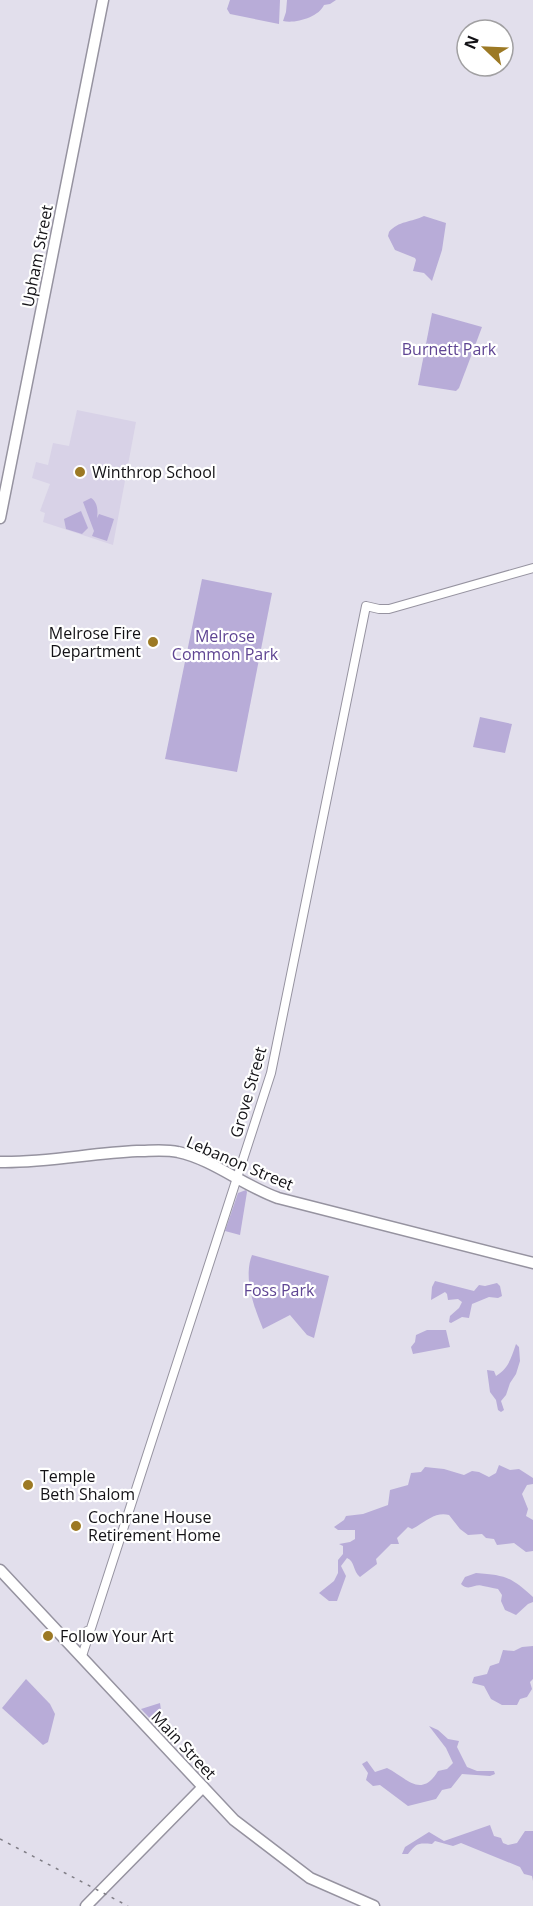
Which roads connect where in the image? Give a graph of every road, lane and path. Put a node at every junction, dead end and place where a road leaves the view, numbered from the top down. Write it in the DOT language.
graph roads {
  1 [pos="104,0"];
  2 [pos="0,518"];
  3 [pos="533,568"];
  4 [pos="0,1162"];
  5 [pos="236,1179"];
  6 [pos="533,1263"];
  7 [pos="0,1570"];
  8 [pos="98,1608"];
  9 [pos="65,1638"];
  10 [pos="82,1656"];
  11 [pos="204,1788"];
  12 [pos="86,1906"];
  13 [pos="374,1906"];
  1 -- 2 [label="main road, Upham Street"];
  3 -- 5 [label="street, Grove Street"];
  4 -- 5 [label="main road, Lebanon Street"];
  5 -- 6 [label="main road, Lebanon Street"];
  5 -- 8 [label="street, Grove Street"];
  7 -- 9 [label="main road, Main Street"];
  8 -- 9 [label="street, Grove Street"];
  8 -- 10 [label="street, Grove Street"];
  9 -- 10 [label="main road, Main Street"];
  10 -- 11 [label="main road, Main Street"];
  11 -- 12 [label="main road"];
  11 -- 13 [label="main road, Main Street"];
}
